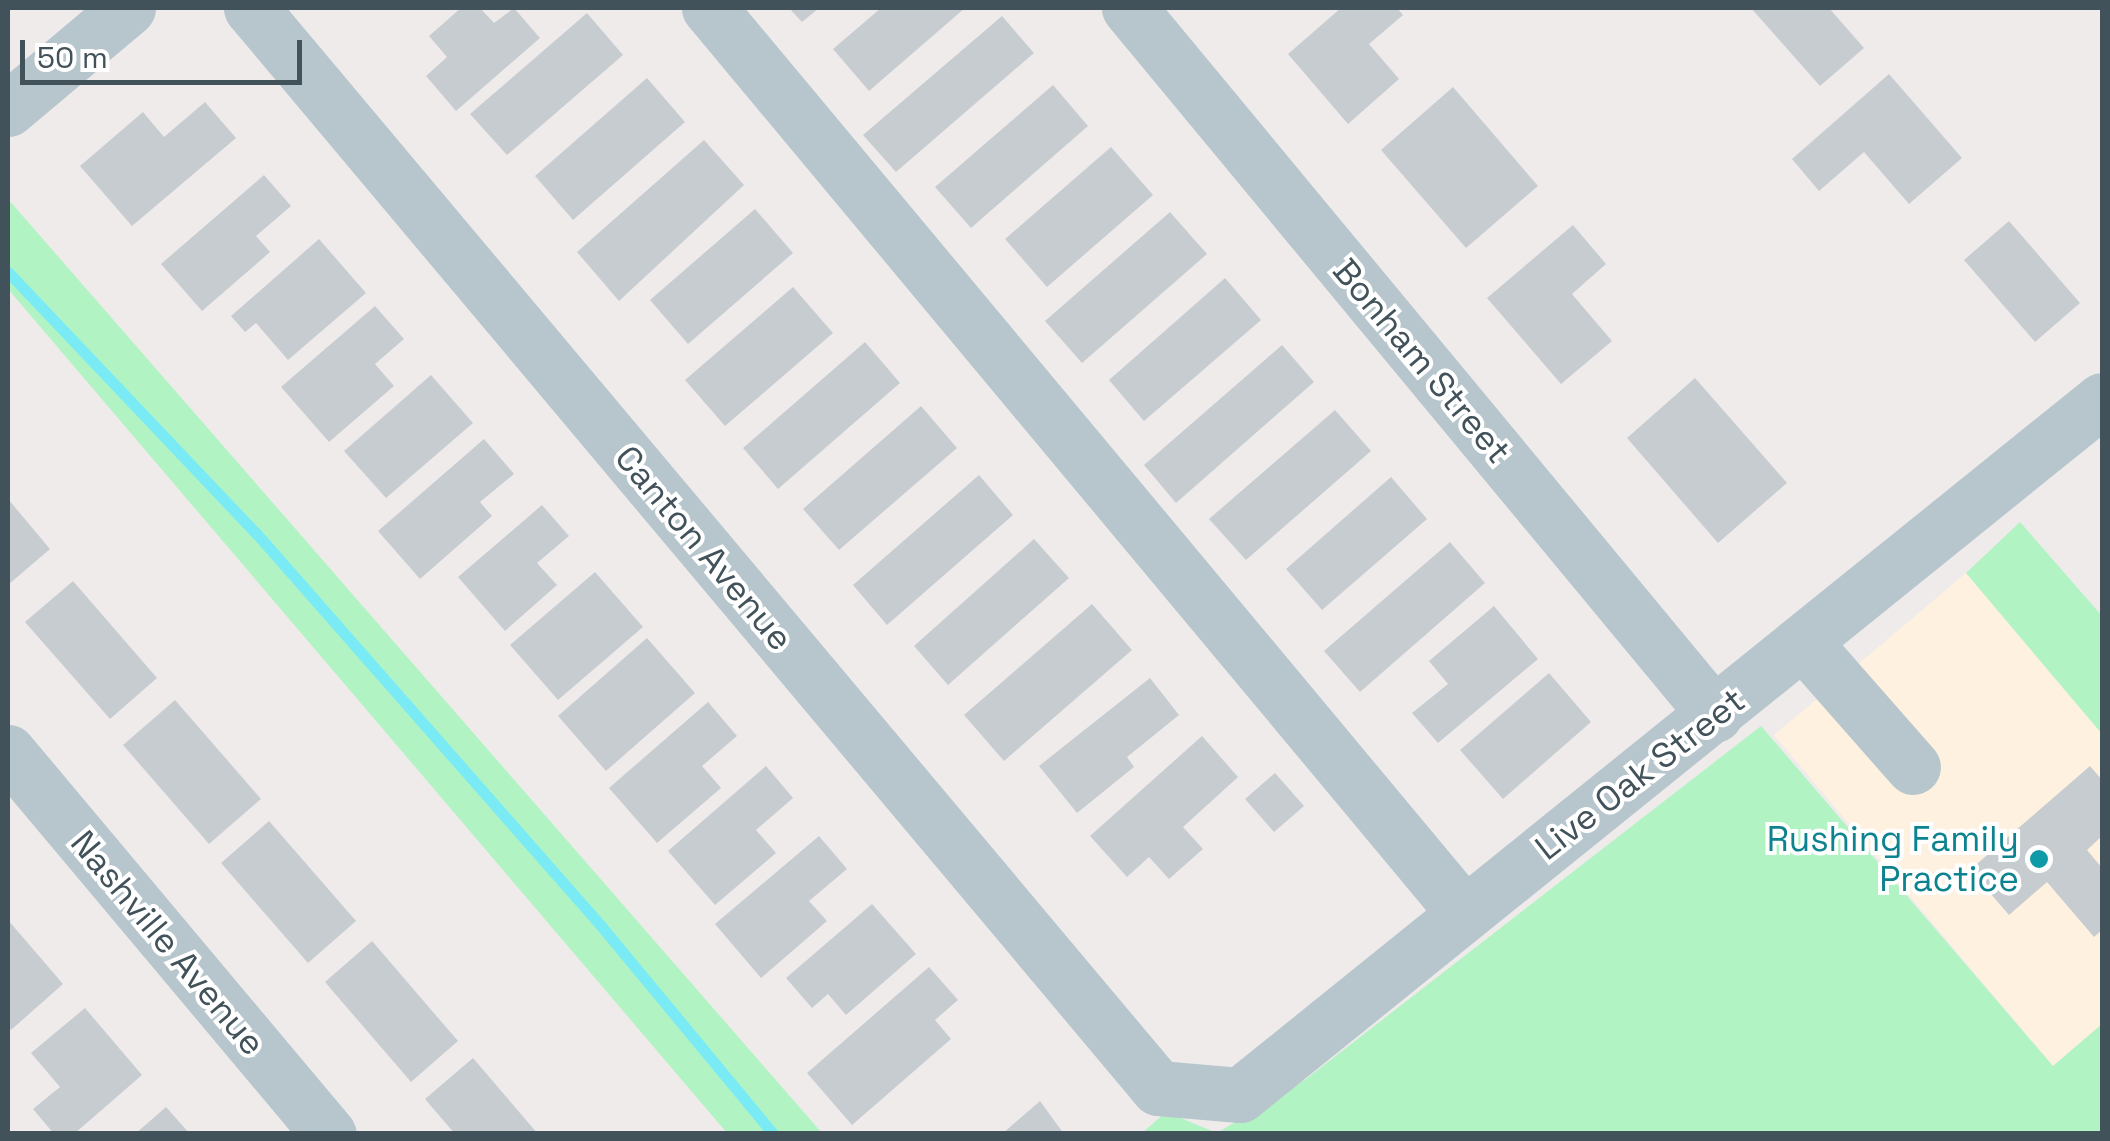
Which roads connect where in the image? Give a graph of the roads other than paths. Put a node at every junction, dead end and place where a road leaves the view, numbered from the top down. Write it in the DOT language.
graph roads {
  1 [pos="128,8"];
  2 [pos="251,8"];
  3 [pos="709,8"];
  4 [pos="1129,8"];
  5 [pos="8,109"];
  6 [pos="2102,400"];
  7 [pos="1804,643"];
  8 [pos="1714,715"];
  9 [pos="8,752"];
  10 [pos="1913,768"];
  11 [pos="1464,914"];
  12 [pos="1158,1088"];
  13 [pos="329,1134"];
  1 -- 5 [label="street"];
  2 -- 12 [label="street, Canton Avenue"];
  3 -- 11 [label="street"];
  4 -- 8 [label="street, Bonham Street"];
  6 -- 7 [label="street, Live Oak Street"];
  7 -- 8 [label="street, Live Oak Street"];
  7 -- 10 [label="street"];
  8 -- 11 [label="street, Live Oak Street"];
  9 -- 13 [label="street, Nashville Avenue"];
  11 -- 12 [label="street, Live Oak Street"];
}
